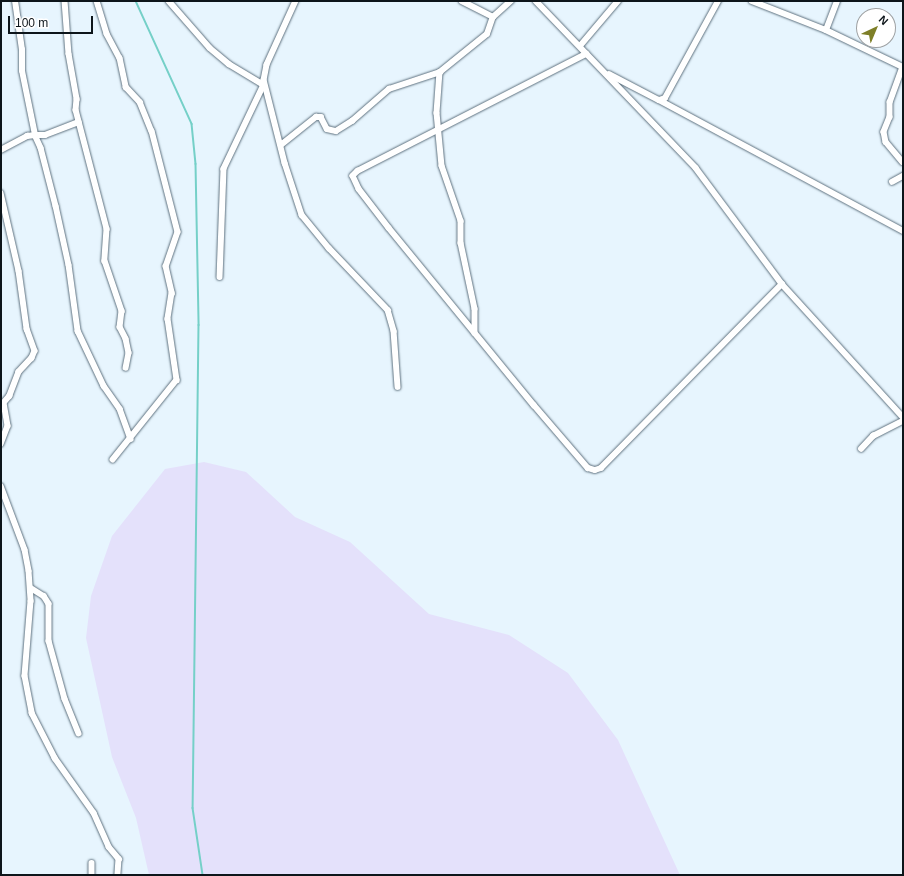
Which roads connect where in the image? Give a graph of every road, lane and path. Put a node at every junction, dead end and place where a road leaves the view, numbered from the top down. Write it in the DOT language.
graph roads {
  1 [pos="15,1"];
  2 [pos="65,1"];
  3 [pos="97,1"];
  4 [pos="169,1"];
  5 [pos="296,1"];
  6 [pos="462,1"];
  7 [pos="511,1"];
  8 [pos="536,1"];
  9 [pos="618,1"];
  10 [pos="718,1"];
  11 [pos="752,1"];
  12 [pos="837,1"];
  13 [pos="493,17"];
  14 [pos="826,30"];
  15 [pos="580,46"];
  16 [pos="587,54"];
  17 [pos="440,72"];
  18 [pos="605,73"];
  19 [pos="264,85"];
  20 [pos="659,100"];
  21 [pos="79,122"];
  22 [pos="438,130"];
  23 [pos="35,135"];
  24 [pos="281,145"];
  25 [pos="1,150"];
  26 [pos="903,162"];
  27 [pos="903,176"];
  28 [pos="892,182"];
  29 [pos="1,193"];
  30 [pos="903,232"];
  31 [pos="220,277"];
  32 [pos="782,284"];
  33 [pos="475,334"];
  34 [pos="126,368"];
  35 [pos="398,387"];
  36 [pos="903,417"];
  37 [pos="903,421"];
  38 [pos="130,439"];
  39 [pos="1,444"];
  40 [pos="862,449"];
  41 [pos="113,460"];
  42 [pos="1,486"];
  43 [pos="30,588"];
  44 [pos="79,733"];
  45 [pos="92,863"];
  46 [pos="92,875"];
  47 [pos="118,875"];
  1 -- 23 [label="street"];
  2 -- 21 [label="street"];
  3 -- 38 [label="street"];
  4 -- 19 [label="street"];
  5 -- 19 [label="street"];
  6 -- 13 [label="street"];
  7 -- 13 [label="street"];
  8 -- 15 [label="street"];
  9 -- 15 [label="street"];
  10 -- 20 [label="street"];
  11 -- 14 [label="street"];
  12 -- 14 [label="street"];
  13 -- 17 [label="street"];
  14 -- 26 [label="street"];
  15 -- 16 [label="street"];
  16 -- 18 [label="street"];
  16 -- 22 [label="street"];
  17 -- 22 [label="street"];
  17 -- 24 [label="street"];
  18 -- 20 [label="street"];
  18 -- 32 [label="street"];
  19 -- 24 [label="street"];
  19 -- 31 [label="street"];
  20 -- 30 [label="street"];
  21 -- 23 [label="street"];
  21 -- 34 [label="street"];
  22 -- 33 [label="street"];
  22 -- 33 [label="street"];
  23 -- 25 [label="street"];
  23 -- 38 [label="street"];
  24 -- 35 [label="street"];
  27 -- 28 [label="street"];
  29 -- 39 [label="street"];
  32 -- 33 [label="street"];
  32 -- 36 [label="street"];
  37 -- 40 [label="street"];
  38 -- 41 [label="street"];
  42 -- 43 [label="street"];
  43 -- 44 [label="street"];
  43 -- 47 [label="street"];
  45 -- 46 [label="street"];
}
